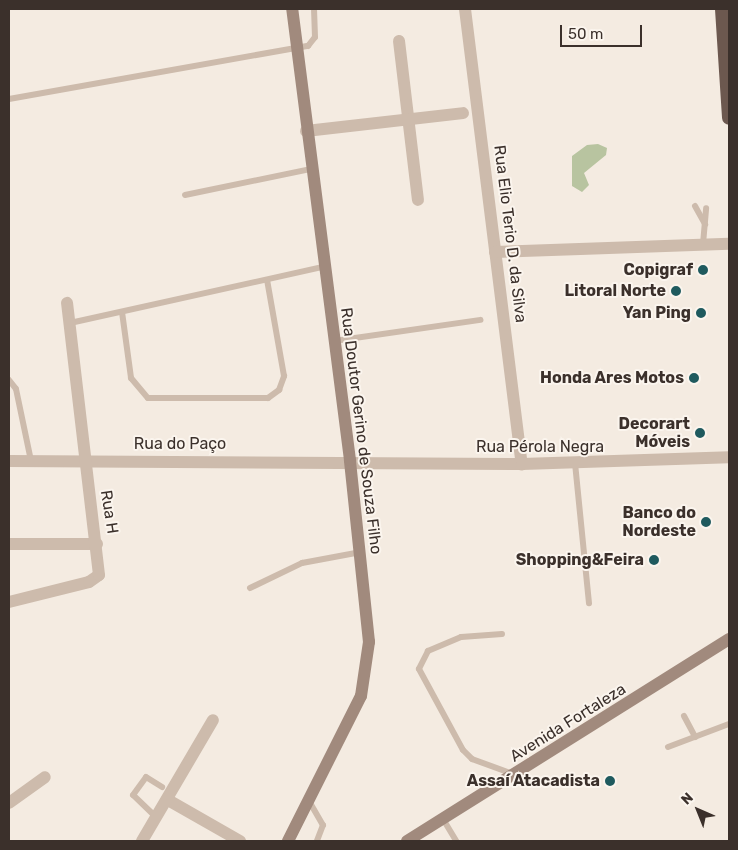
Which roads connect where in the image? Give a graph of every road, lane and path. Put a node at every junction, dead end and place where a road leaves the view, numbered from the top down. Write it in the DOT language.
graph roads {
  1 [pos="292,9"];
  2 [pos="314,9"];
  3 [pos="465,9"];
  4 [pos="722,9"];
  5 [pos="399,41"];
  6 [pos="296,46"];
  7 [pos="9,99"];
  8 [pos="463,113"];
  9 [pos="729,118"];
  10 [pos="410,121"];
  11 [pos="306,131"];
  12 [pos="311,169"];
  13 [pos="185,196"];
  14 [pos="418,200"];
  15 [pos="695,206"];
  16 [pos="706,208"];
  17 [pos="705,224"];
  18 [pos="704,244"];
  19 [pos="729,244"];
  20 [pos="495,252"];
  21 [pos="323,267"];
  22 [pos="267,280"];
  23 [pos="67,303"];
  24 [pos="122,312"];
  25 [pos="480,320"];
  26 [pos="70,323"];
  27 [pos="334,341"];
  28 [pos="9,380"];
  29 [pos="728,457"];
  30 [pos="84,460"];
  31 [pos="350,460"];
  32 [pos="9,461"];
  33 [pos="31,461"];
  34 [pos="522,464"];
  35 [pos="574,464"];
  36 [pos="9,544"];
  37 [pos="97,544"];
  38 [pos="361,552"];
  39 [pos="250,588"];
  40 [pos="9,602"];
  41 [pos="589,603"];
  42 [pos="502,634"];
  43 [pos="726,646"];
  44 [pos="684,716"];
  45 [pos="213,720"];
  46 [pos="729,724"];
  47 [pos="695,737"];
  48 [pos="668,747"];
  49 [pos="514,775"];
  50 [pos="45,777"];
  51 [pos="162,787"];
  52 [pos="168,800"];
  53 [pos="309,801"];
  54 [pos="9,802"];
  55 [pos="157,818"];
  56 [pos="443,819"];
  57 [pos="142,841"];
  58 [pos="240,841"];
  59 [pos="288,841"];
  60 [pos="317,841"];
  61 [pos="407,841"];
  62 [pos="456,841"];
  1 -- 6 [label="main road, Rua Doutor Gerino de Souza Filho"];
  2 -- 6 [label="lane"];
  3 -- 20 [label="street, Rua Elio Terio D. da Silva"];
  4 -- 9 [label="highway"];
  5 -- 10 [label="street"];
  6 -- 7 [label="lane"];
  6 -- 11 [label="main road, Rua Doutor Gerino de Souza Filho"];
  8 -- 10 [label="street"];
  10 -- 11 [label="street"];
  10 -- 14 [label="street"];
  11 -- 12 [label="main road, Rua Doutor Gerino de Souza Filho"];
  12 -- 13 [label="lane"];
  12 -- 21 [label="main road, Rua Doutor Gerino de Souza Filho"];
  15 -- 17 [label="lane"];
  16 -- 17 [label="lane"];
  17 -- 18 [label="lane"];
  18 -- 19 [label="street"];
  18 -- 20 [label="street"];
  20 -- 34 [label="street, Rua Elio Terio D. da Silva"];
  21 -- 22 [label="lane"];
  21 -- 27 [label="main road, Rua Doutor Gerino de Souza Filho"];
  22 -- 24 [label="lane"];
  22 -- 24 [label="lane"];
  23 -- 26 [label="street, Rua H"];
  24 -- 26 [label="lane"];
  25 -- 27 [label="lane"];
  26 -- 30 [label="street, Rua H"];
  27 -- 31 [label="main road, Rua Doutor Gerino de Souza Filho"];
  28 -- 33 [label="lane"];
  29 -- 35 [label="street, Rua Pérola Negra"];
  30 -- 31 [label="street, Rua do Paço"];
  30 -- 33 [label="street, Rua do Paço"];
  30 -- 37 [label="street, Rua H"];
  31 -- 34 [label="street, Rua Pérola Negra"];
  31 -- 38 [label="main road, Rua Doutor Gerino de Souza Filho"];
  32 -- 33 [label="street, Rua do Paço"];
  34 -- 35 [label="street, Rua Pérola Negra"];
  35 -- 41 [label="lane"];
  36 -- 37 [label="street"];
  37 -- 40 [label="street, Rua H"];
  38 -- 39 [label="lane"];
  38 -- 53 [label="main road, Rua Doutor Gerino de Souza Filho"];
  42 -- 49 [label="lane"];
  43 -- 49 [label="main road, Avenida Fortaleza"];
  44 -- 47 [label="lane"];
  45 -- 52 [label="street"];
  46 -- 47 [label="lane"];
  47 -- 48 [label="lane"];
  49 -- 56 [label="main road, Avenida Fortaleza"];
  50 -- 54 [label="street"];
  51 -- 55 [label="lane"];
  52 -- 55 [label="street"];
  52 -- 58 [label="street"];
  53 -- 59 [label="main road, Rua Doutor Gerino de Souza Filho"];
  53 -- 60 [label="lane"];
  55 -- 57 [label="street"];
  56 -- 61 [label="main road, Avenida Fortaleza"];
  56 -- 62 [label="lane"];
}
